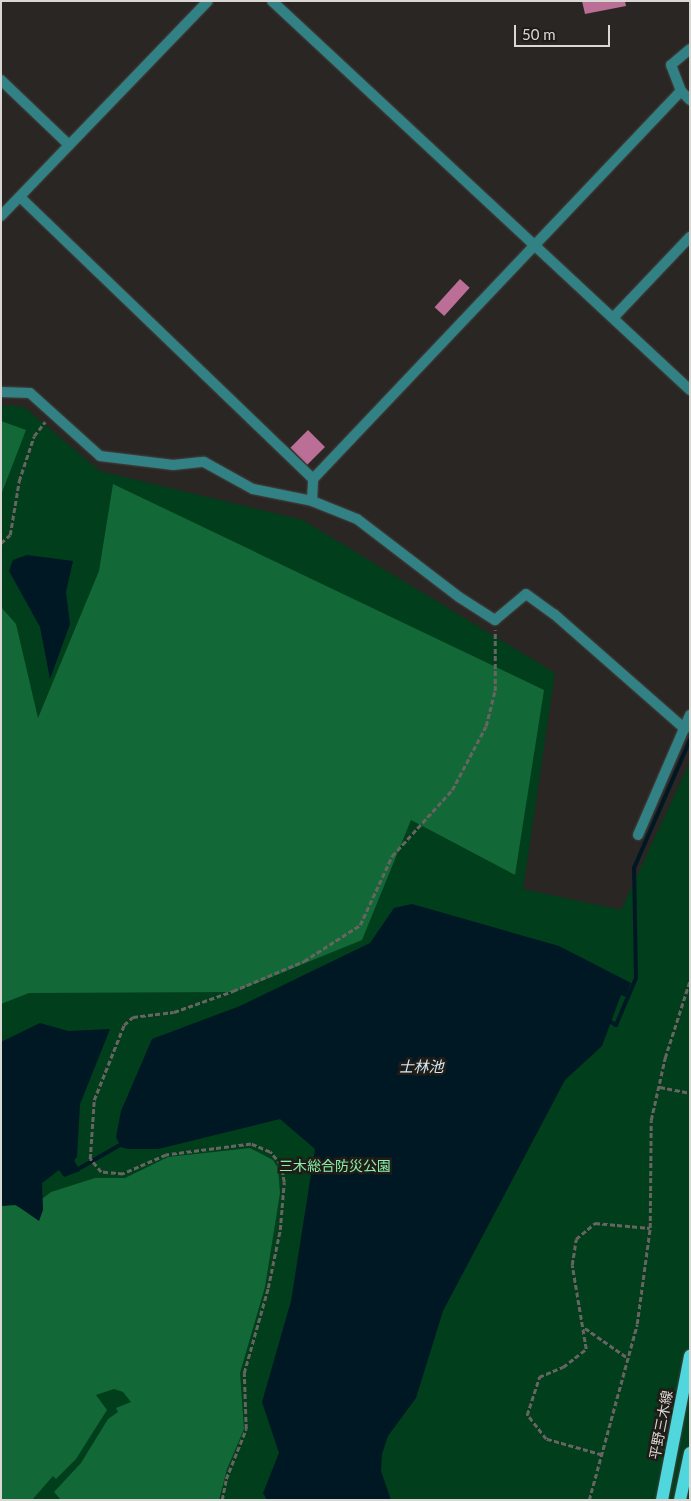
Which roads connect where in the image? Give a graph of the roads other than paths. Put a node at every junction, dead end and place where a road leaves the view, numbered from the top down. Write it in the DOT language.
graph roads {
  1 [pos="208,1"];
  2 [pos="272,1"];
  3 [pos="690,49"];
  4 [pos="1,80"];
  5 [pos="681,91"];
  6 [pos="690,100"];
  7 [pos="69,145"];
  8 [pos="20,197"];
  9 [pos="1,216"];
  10 [pos="690,237"];
  11 [pos="534,244"];
  12 [pos="613,318"];
  13 [pos="690,390"];
  14 [pos="1,392"];
  15 [pos="313,479"];
  16 [pos="312,501"];
  17 [pos="690,715"];
  18 [pos="684,729"];
  19 [pos="638,835"];
  20 [pos="690,1356"];
  21 [pos="690,1453"];
  22 [pos="662,1500"];
  23 [pos="680,1500"];
  1 -- 7 [label="street"];
  2 -- 11 [label="street"];
  3 -- 5 [label="street"];
  4 -- 7 [label="street"];
  5 -- 6 [label="street"];
  5 -- 11 [label="street"];
  7 -- 8 [label="street"];
  8 -- 9 [label="street"];
  8 -- 15 [label="street"];
  10 -- 12 [label="street"];
  11 -- 12 [label="street"];
  11 -- 15 [label="street"];
  12 -- 13 [label="street"];
  14 -- 16 [label="street"];
  15 -- 16 [label="street"];
  16 -- 18 [label="street"];
  17 -- 18 [label="street"];
  18 -- 19 [label="street"];
  20 -- 22 [label="main road, 平野三木線"];
  21 -- 23 [label="main road"];
}
